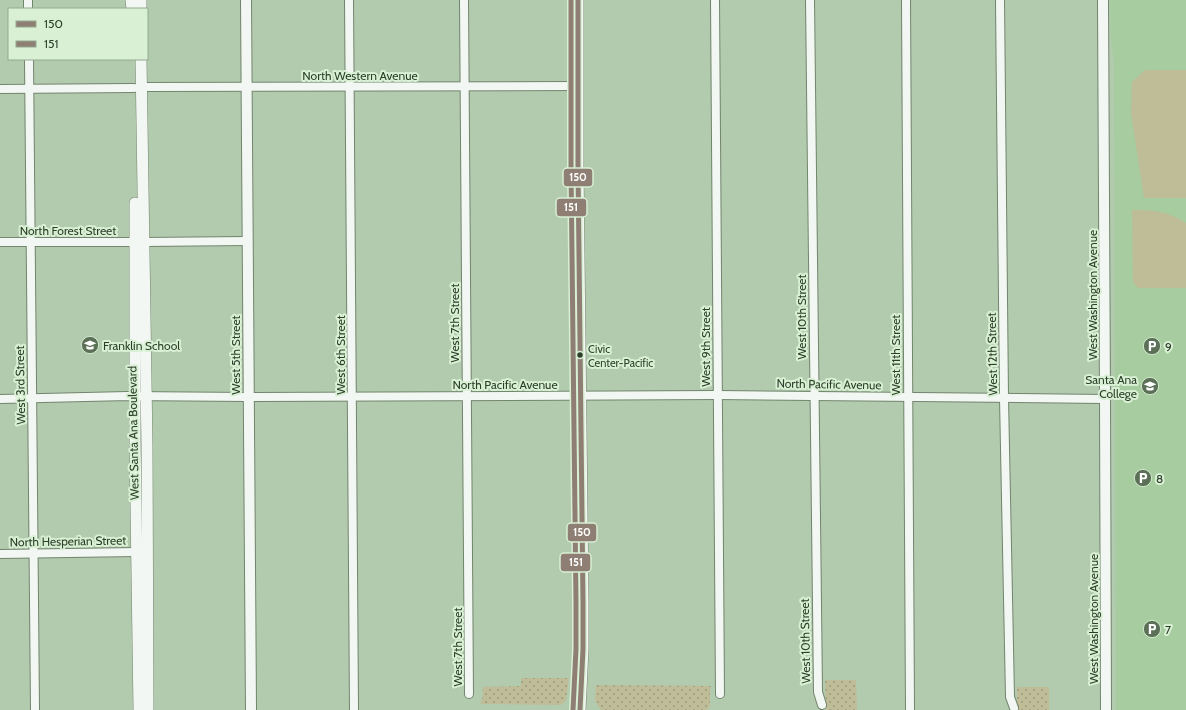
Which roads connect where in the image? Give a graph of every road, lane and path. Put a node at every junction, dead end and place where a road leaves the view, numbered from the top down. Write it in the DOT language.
graph roads {
  1 [pos="246,0"];
  2 [pos="349,0"];
  3 [pos="464,0"];
  4 [pos="578,0"];
  5 [pos="715,0"];
  6 [pos="810,0"];
  7 [pos="906,0"];
  8 [pos="1000,0"];
  9 [pos="1103,0"];
  10 [pos="29,60"];
  11 [pos="134,60"];
  12 [pos="141,60"];
  13 [pos="465,86"];
  14 [pos="579,86"];
  15 [pos="350,87"];
  16 [pos="137,88"];
  17 [pos="247,88"];
  18 [pos="0,89"];
  19 [pos="29,89"];
  20 [pos="248,241"];
  21 [pos="0,242"];
  22 [pos="30,242"];
  23 [pos="139,242"];
  24 [pos="581,395"];
  25 [pos="718,395"];
  26 [pos="813,395"];
  27 [pos="140,396"];
  28 [pos="352,396"];
  29 [pos="467,396"];
  30 [pos="248,397"];
  31 [pos="907,397"];
  32 [pos="1004,398"];
  33 [pos="1105,398"];
  34 [pos="0,399"];
  35 [pos="32,399"];
  36 [pos="137,552"];
  37 [pos="33,553"];
  38 [pos="0,554"];
  39 [pos="469,694"];
  40 [pos="720,694"];
  41 [pos="822,705"];
  42 [pos="1014,708"];
  43 [pos="910,709"];
  44 [pos="35,710"];
  45 [pos="139,710"];
  46 [pos="148,710"];
  47 [pos="250,710"];
  48 [pos="354,710"];
  49 [pos="580,710"];
  50 [pos="1106,710"];
  1 -- 17 [label="street, West 5th Street"];
  2 -- 15 [label="street, West 6th Street"];
  3 -- 13 [label="street, West 7th Street"];
  4 -- 14 [label="main road"];
  5 -- 25 [label="street, West 9th Street"];
  6 -- 26 [label="street, West 10th Street"];
  7 -- 31 [label="street, West 11th Street"];
  8 -- 32 [label="street, West 12th Street"];
  9 -- 33 [label="street, West Washington Avenue"];
  10 -- 19 [label="street, West 3rd Street"];
  11 -- 16 [label="main road, West Santa Ana Boulevard"];
  12 -- 16 [label="main road, West Santa Ana Boulevard"];
  13 -- 14 [label="street, North Western Avenue"];
  13 -- 15 [label="street, North Western Avenue"];
  13 -- 29 [label="street, West 7th Street"];
  14 -- 24 [label="main road"];
  15 -- 17 [label="street, North Western Avenue"];
  15 -- 28 [label="street, West 6th Street"];
  16 -- 17 [label="street, North Western Avenue"];
  16 -- 19 [label="street, North Western Avenue"];
  16 -- 23 [label="main road, West Santa Ana Boulevard"];
  17 -- 20 [label="street, West 5th Street"];
  18 -- 19 [label="street, North Western Avenue"];
  19 -- 22 [label="street, West 3rd Street"];
  20 -- 23 [label="street, North Forest Street"];
  20 -- 30 [label="street, West 5th Street"];
  21 -- 22 [label="street, North Forest Street"];
  22 -- 23 [label="street, North Forest Street"];
  22 -- 35 [label="street, West 3rd Street"];
  23 -- 27 [label="main road, West Santa Ana Boulevard"];
  24 -- 25 [label="street, North Pacific Avenue"];
  24 -- 29 [label="street, North Pacific Avenue"];
  24 -- 49 [label="main road"];
  25 -- 26 [label="street, North Pacific Avenue"];
  25 -- 40 [label="street, West 9th Street"];
  26 -- 31 [label="street, North Pacific Avenue"];
  26 -- 41 [label="street, West 10th Street"];
  27 -- 30 [label="street, North Pacific Avenue"];
  27 -- 35 [label="street, North Pacific Avenue"];
  27 -- 36 [label="main road, West Santa Ana Boulevard"];
  27 -- 46 [label="main road, West Santa Ana Boulevard"];
  28 -- 29 [label="street, North Pacific Avenue"];
  28 -- 30 [label="street, North Pacific Avenue"];
  28 -- 48 [label="street, West 6th Street"];
  29 -- 39 [label="street, West 7th Street"];
  30 -- 47 [label="street, West 5th Street"];
  31 -- 32 [label="street, North Pacific Avenue"];
  31 -- 43 [label="street, West 11th Street"];
  32 -- 33 [label="street, North Pacific Avenue"];
  32 -- 42 [label="street, West 12th Street"];
  33 -- 50 [label="street, West Washington Avenue"];
  34 -- 35 [label="street, North Pacific Avenue"];
  35 -- 37 [label="street, West 3rd Street"];
  36 -- 37 [label="street, North Hesperian Street"];
  36 -- 45 [label="main road, West Santa Ana Boulevard"];
  37 -- 38 [label="street, North Hesperian Street"];
  37 -- 44 [label="street, West 3rd Street"];
}
